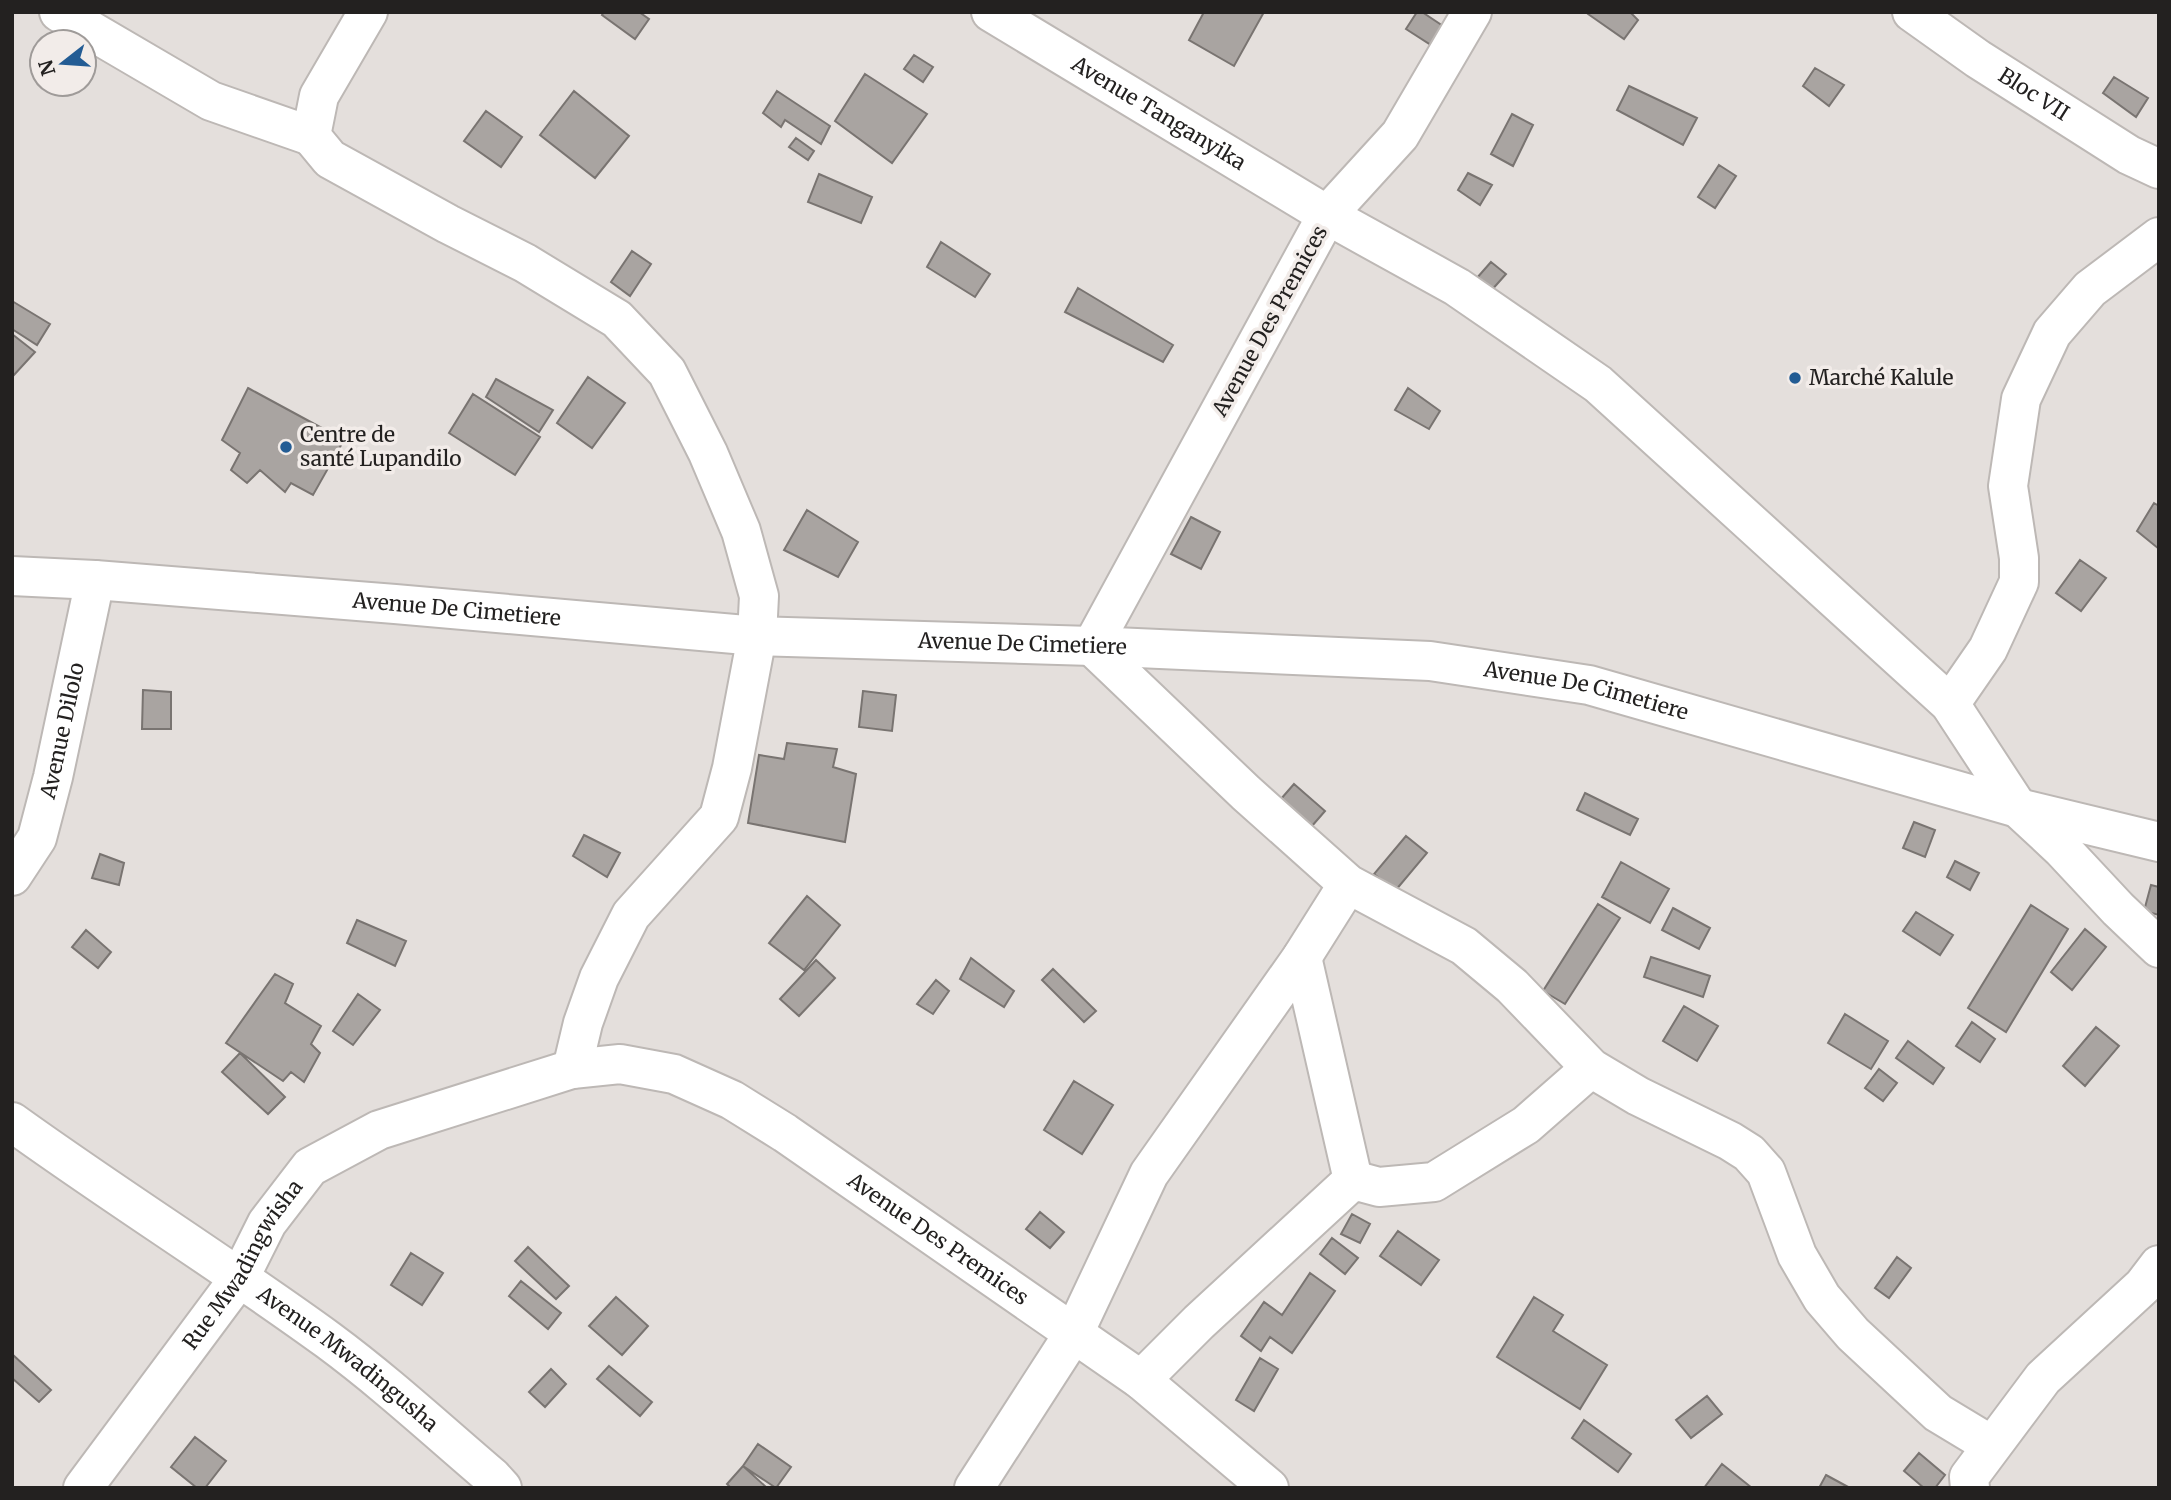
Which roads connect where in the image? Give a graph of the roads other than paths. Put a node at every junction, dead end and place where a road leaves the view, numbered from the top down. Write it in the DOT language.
graph roads {
  1 [pos="59,12"];
  2 [pos="368,12"];
  3 [pos="992,12"];
  4 [pos="1472,12"];
  5 [pos="1912,12"];
  6 [pos="311,136"];
  7 [pos="2159,169"];
  8 [pos="1327,215"];
  9 [pos="2159,237"];
  10 [pos="12,576"];
  11 [pos="95,580"];
  12 [pos="757,636"];
  13 [pos="1092,646"];
  14 [pos="1950,704"];
  15 [pos="2018,808"];
  16 [pos="2159,842"];
  17 [pos="12,876"];
  18 [pos="1348,884"];
  19 [pos="2159,948"];
  20 [pos="1301,957"];
  21 [pos="1591,1068"];
  22 [pos="572,1069"];
  23 [pos="12,1122"];
  24 [pos="1353,1180"];
  25 [pos="240,1277"];
  26 [pos="2154,1284"];
  27 [pos="1074,1334"];
  28 [pos="1141,1380"];
  29 [pos="1991,1445"];
  30 [pos="83,1488"];
  31 [pos="502,1488"];
  32 [pos="974,1488"];
  33 [pos="1269,1488"];
  34 [pos="1970,1488"];
  1 -- 6 [label="street"];
  2 -- 6 [label="street"];
  3 -- 8 [label="street, Avenue Tanganyika"];
  4 -- 8 [label="street, Avenue Des Premices"];
  5 -- 7 [label="street, Bloc VII"];
  6 -- 12 [label="street"];
  8 -- 13 [label="street, Avenue Des Premices"];
  8 -- 14 [label="street, Avenue Tanganyika"];
  9 -- 14 [label="street"];
  10 -- 11 [label="street, Avenue De Cimetiere"];
  11 -- 12 [label="street, Avenue De Cimetiere"];
  11 -- 17 [label="street, Avenue Dilolo"];
  12 -- 13 [label="street, Avenue De Cimetiere"];
  12 -- 22 [label="street"];
  13 -- 15 [label="street, Avenue De Cimetiere"];
  13 -- 18 [label="street"];
  14 -- 15 [label="street, Avenue Tanganyika"];
  15 -- 16 [label="street, Avenue De Cimetiere"];
  15 -- 19 [label="street"];
  18 -- 20 [label="street"];
  18 -- 21 [label="street"];
  20 -- 24 [label="street"];
  20 -- 27 [label="street"];
  21 -- 24 [label="street"];
  21 -- 29 [label="street"];
  22 -- 25 [label="street, Rue Mwadingwisha"];
  22 -- 27 [label="street, Avenue Des Premices"];
  23 -- 25 [label="street, Avenue Mwadingusha"];
  24 -- 28 [label="street"];
  25 -- 30 [label="street, Rue Mwadingwisha"];
  25 -- 31 [label="street, Avenue Mwadingusha"];
  26 -- 29 [label="street"];
  27 -- 28 [label="street, Avenue Des Premices"];
  27 -- 32 [label="street"];
  28 -- 33 [label="street, Avenue Des Premices"];
  29 -- 34 [label="street"];
}
